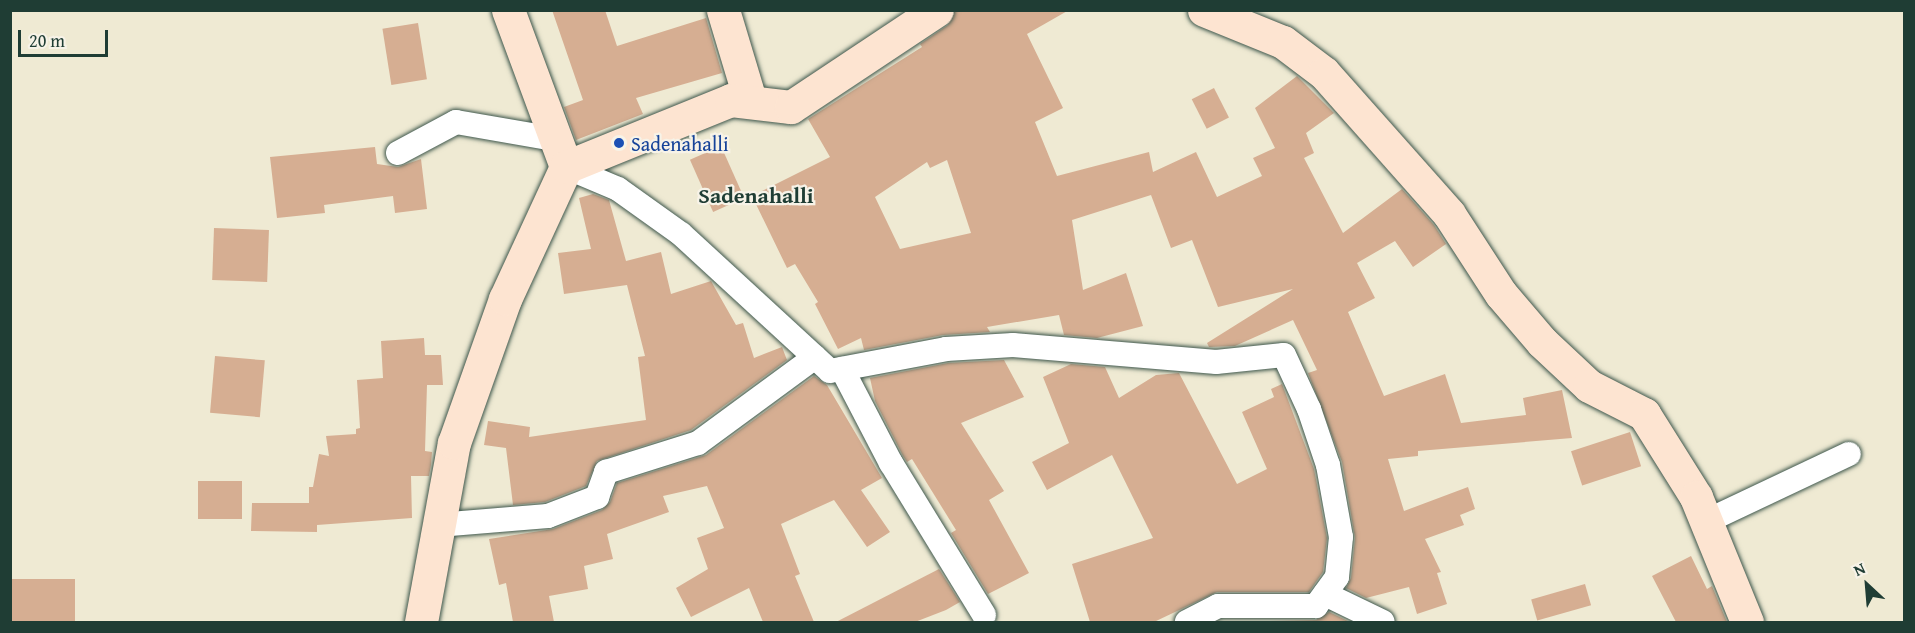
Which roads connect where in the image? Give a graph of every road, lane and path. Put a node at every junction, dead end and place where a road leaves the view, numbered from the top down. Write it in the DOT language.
graph roads {
  1 [pos="508,10"];
  2 [pos="723,10"];
  3 [pos="937,10"];
  4 [pos="1204,10"];
  5 [pos="750,100"];
  6 [pos="398,153"];
  7 [pos="560,153"];
  8 [pos="815,357"];
  9 [pos="842,369"];
  10 [pos="1849,454"];
  11 [pos="1705,522"];
  12 [pos="438,525"];
  13 [pos="1325,594"];
  14 [pos="980,620"];
  15 [pos="422,622"];
  16 [pos="1187,622"];
  17 [pos="1383,622"];
  18 [pos="1747,622"];
  1 -- 7 [label="street"];
  2 -- 5 [label="street"];
  3 -- 5 [label="street"];
  4 -- 11 [label="street"];
  5 -- 7 [label="street"];
  6 -- 7 [label="street"];
  7 -- 8 [label="street"];
  7 -- 12 [label="street"];
  8 -- 9 [label="street"];
  8 -- 12 [label="street"];
  9 -- 13 [label="street"];
  9 -- 14 [label="street"];
  10 -- 11 [label="street"];
  11 -- 18 [label="street"];
  12 -- 15 [label="street"];
  13 -- 16 [label="street"];
  13 -- 17 [label="street"];
}
